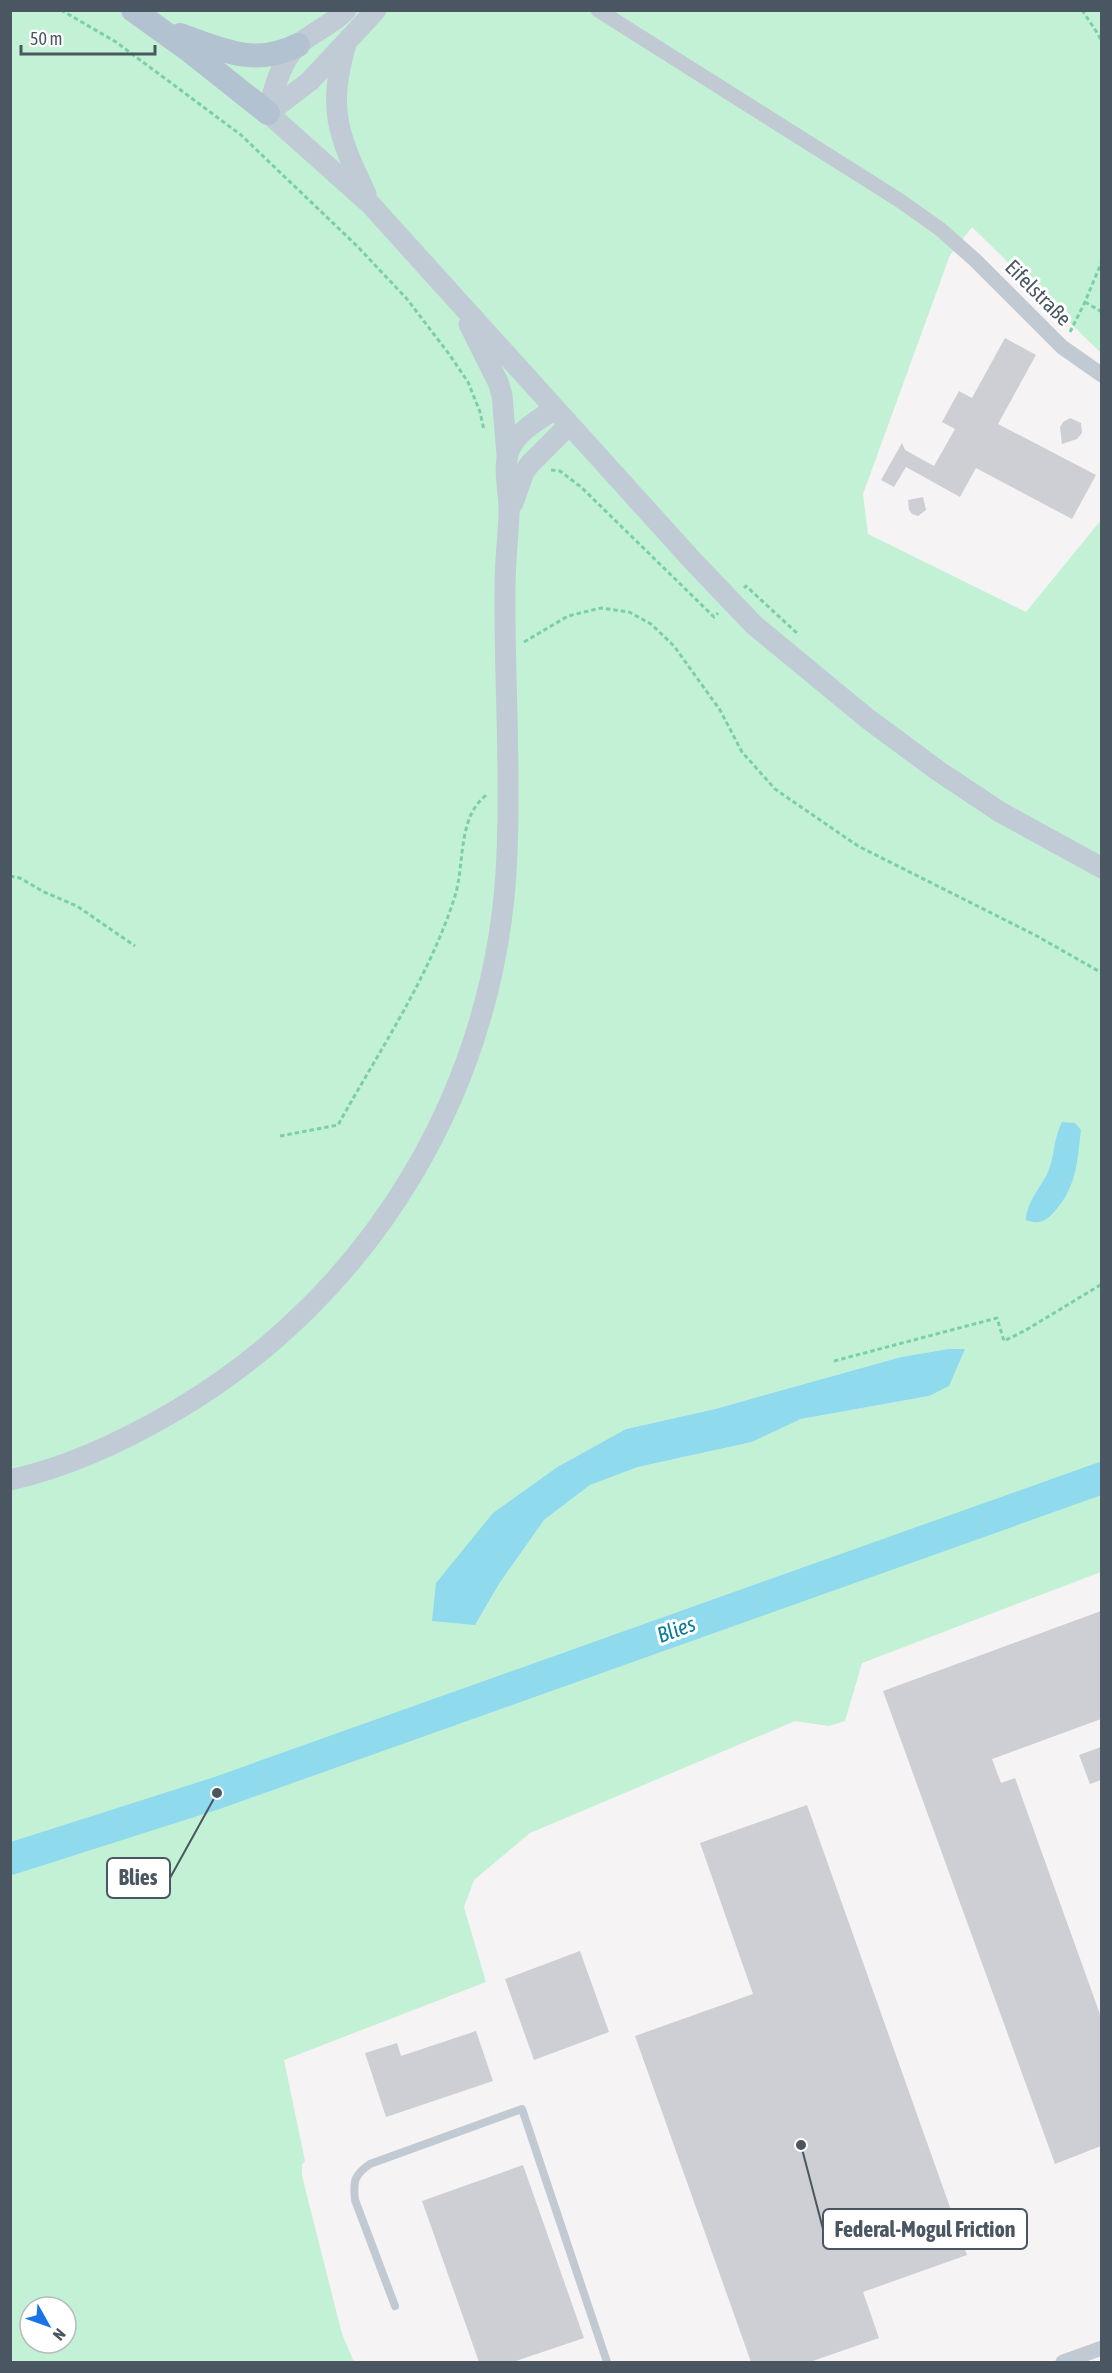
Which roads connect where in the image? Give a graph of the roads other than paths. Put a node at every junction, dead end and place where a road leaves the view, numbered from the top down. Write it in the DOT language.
graph roads {
  1 [pos="133,10"];
  2 [pos="346,10"];
  3 [pos="375,10"];
  4 [pos="598,10"];
  5 [pos="159,28"];
  6 [pos="346,44"];
  7 [pos="298,45"];
  8 [pos="268,113"];
  9 [pos="371,205"];
  10 [pos="458,302"];
  11 [pos="1101,375"];
  12 [pos="555,409"];
  13 [pos="569,425"];
  14 [pos="507,455"];
  15 [pos="510,512"];
  16 [pos="1101,868"];
  17 [pos="10,1480"];
  18 [pos="395,2306"];
  19 [pos="1101,2348"];
  20 [pos="607,2362"];
  21 [pos="1064,2362"];
  1 -- 5 [label="main road"];
  2 -- 7 [label="main road"];
  3 -- 6 [label="main road"];
  4 -- 11 [label="street, Eifelstraße"];
  5 -- 7 [label="main road"];
  5 -- 8 [label="main road"];
  6 -- 8 [label="main road"];
  6 -- 9 [label="main road"];
  7 -- 8 [label="main road"];
  8 -- 9 [label="main road"];
  9 -- 10 [label="main road"];
  10 -- 12 [label="main road"];
  10 -- 14 [label="main road"];
  12 -- 13 [label="main road"];
  12 -- 14 [label="main road"];
  13 -- 15 [label="main road"];
  13 -- 16 [label="main road"];
  14 -- 15 [label="main road"];
  15 -- 17 [label="main road"];
  18 -- 20 [label="lane"];
  19 -- 21 [label="street"];
}
